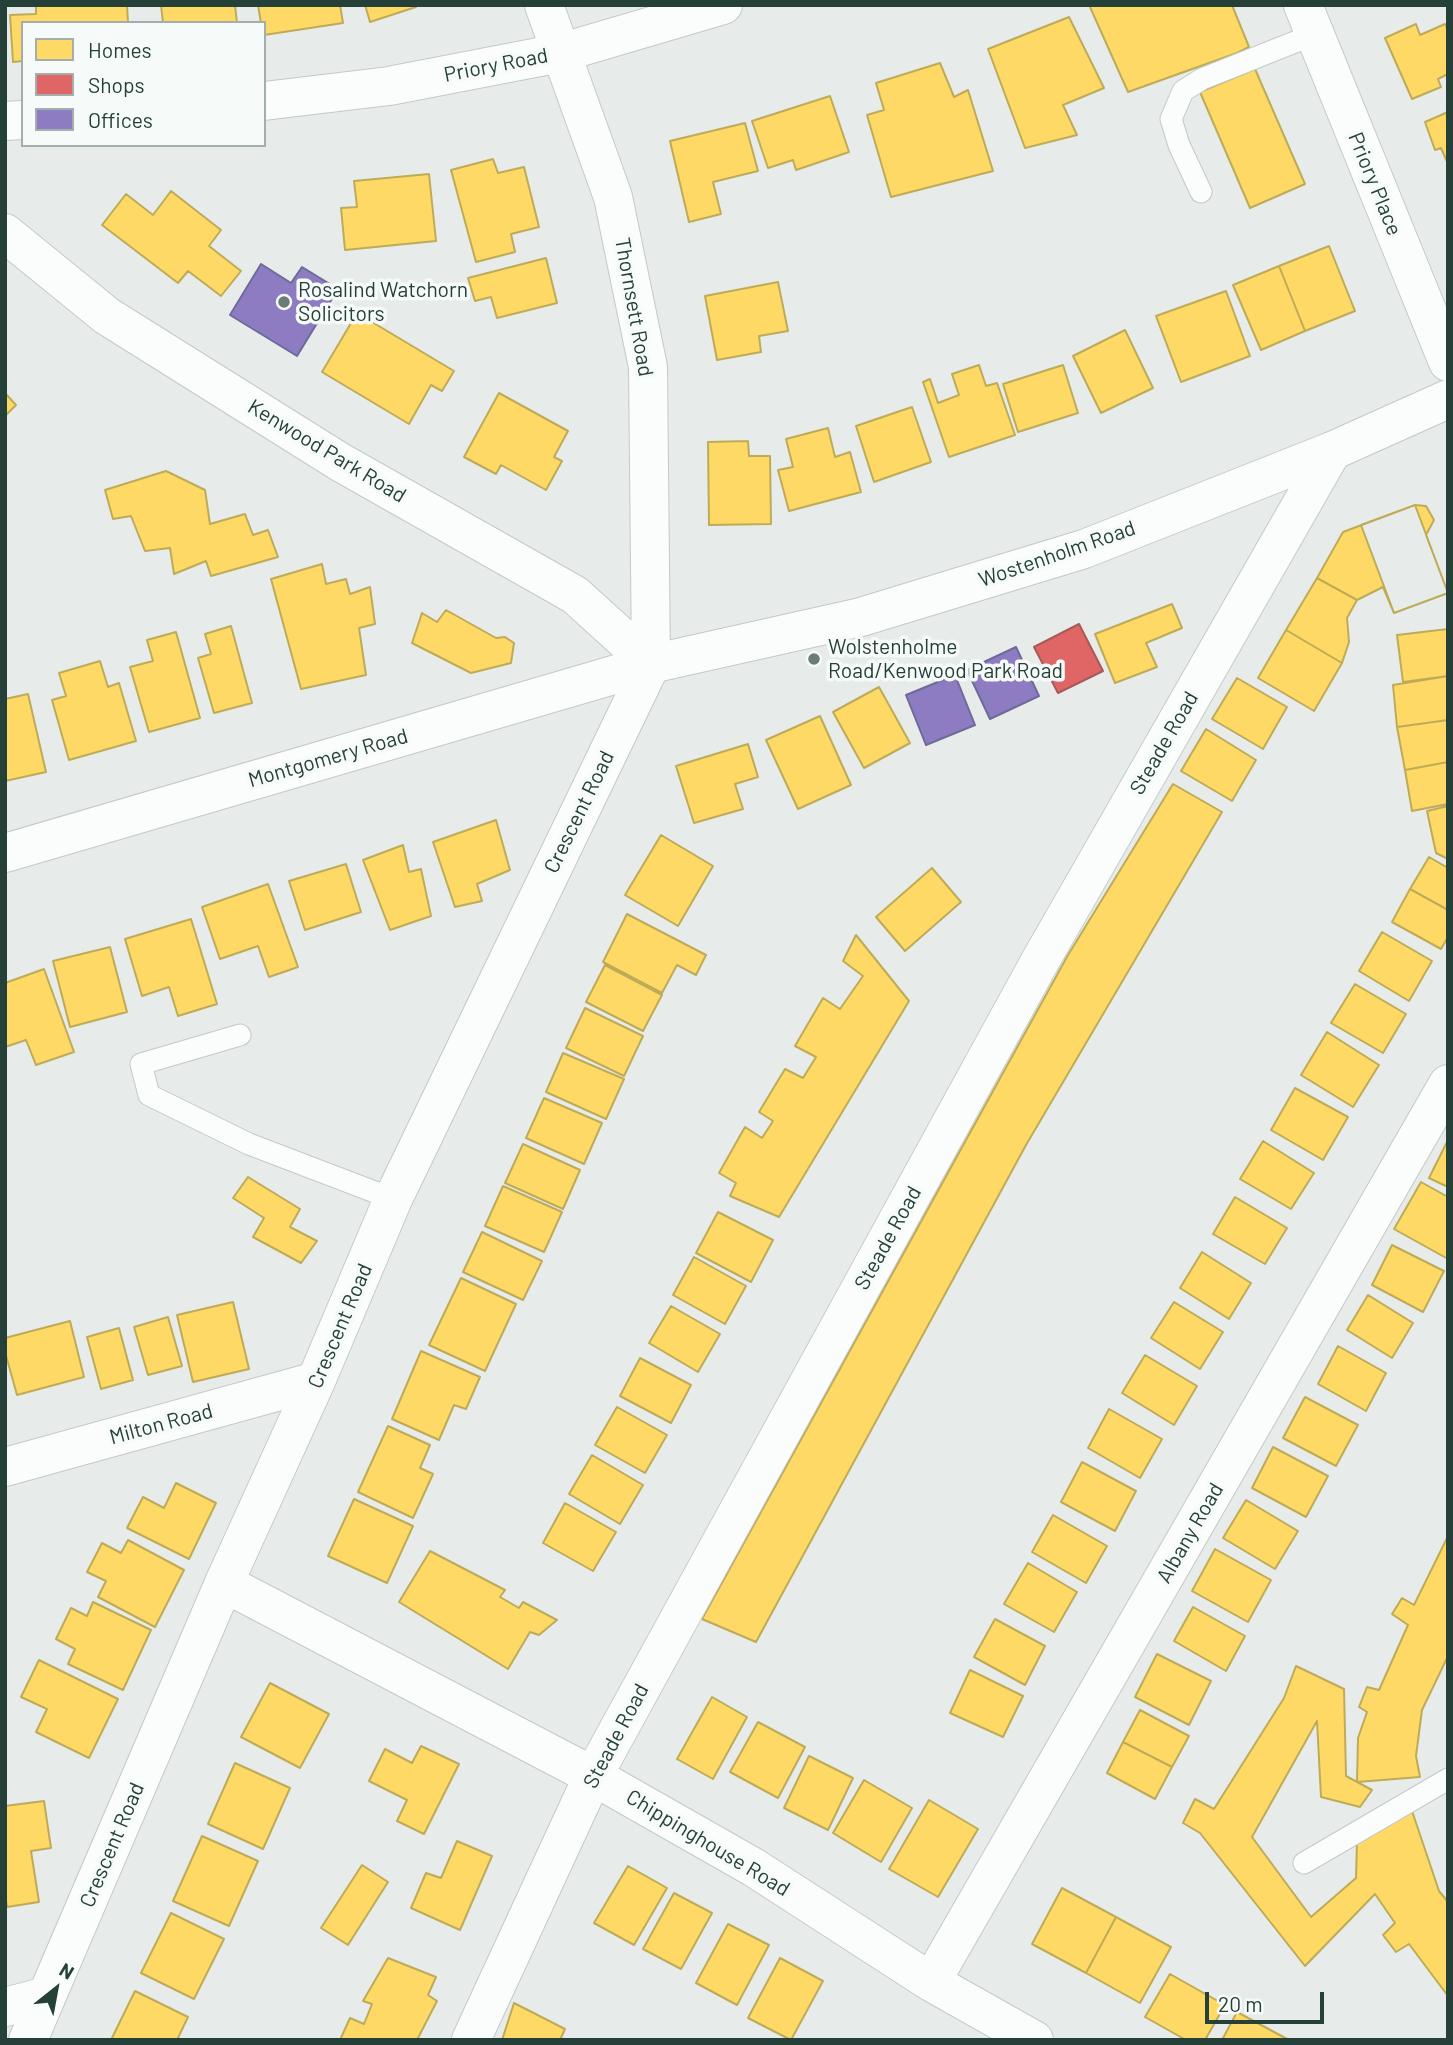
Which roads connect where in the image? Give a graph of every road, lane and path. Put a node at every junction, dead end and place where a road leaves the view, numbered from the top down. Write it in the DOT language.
graph roads {
  1 [pos="544,5"];
  2 [pos="723,5"];
  3 [pos="1309,20"];
  4 [pos="560,53"];
  5 [pos="266,101"];
  6 [pos="1200,192"];
  7 [pos="5,233"];
  8 [pos="1448,362"];
  9 [pos="1448,399"];
  10 [pos="1332,451"];
  11 [pos="650,664"];
  12 [pos="5,853"];
  13 [pos="240,1035"];
  14 [pos="1448,1084"];
  15 [pos="393,1199"];
  16 [pos="316,1381"];
  17 [pos="5,1466"];
  18 [pos="224,1583"];
  19 [pos="593,1776"];
  20 [pos="1448,1779"];
  21 [pos="1304,1863"];
  22 [pos="931,1982"];
  23 [pos="47,1996"];
  24 [pos="5,2007"];
  25 [pos="28,2040"];
  26 [pos="471,2040"];
  27 [pos="1034,2040"];
  1 -- 4 [label="street, Thornsett Road"];
  2 -- 4 [label="street, Priory Road"];
  3 -- 6 [label="lane"];
  3 -- 8 [label="street, Priory Place"];
  4 -- 5 [label="street, Priory Road"];
  4 -- 11 [label="street, Thornsett Road"];
  7 -- 11 [label="street, Kenwood Park Road"];
  9 -- 10 [label="street, Wostenholm Road"];
  10 -- 11 [label="street, Wostenholm Road"];
  10 -- 19 [label="street, Steade Road"];
  11 -- 12 [label="street, Montgomery Road"];
  11 -- 15 [label="street, Crescent Road"];
  13 -- 15 [label="lane"];
  14 -- 22 [label="street, Albany Road"];
  15 -- 16 [label="street, Crescent Road"];
  16 -- 17 [label="street, Milton Road"];
  16 -- 18 [label="street, Crescent Road"];
  18 -- 19 [label="street, Chippinghouse Road"];
  18 -- 23 [label="street, Crescent Road"];
  19 -- 22 [label="street, Chippinghouse Road"];
  19 -- 26 [label="street, Steade Road"];
  20 -- 21 [label="lane"];
  22 -- 27 [label="street, Chippinghouse Road"];
  23 -- 24 [label="street"];
  23 -- 25 [label="street, Crescent Road"];
}
